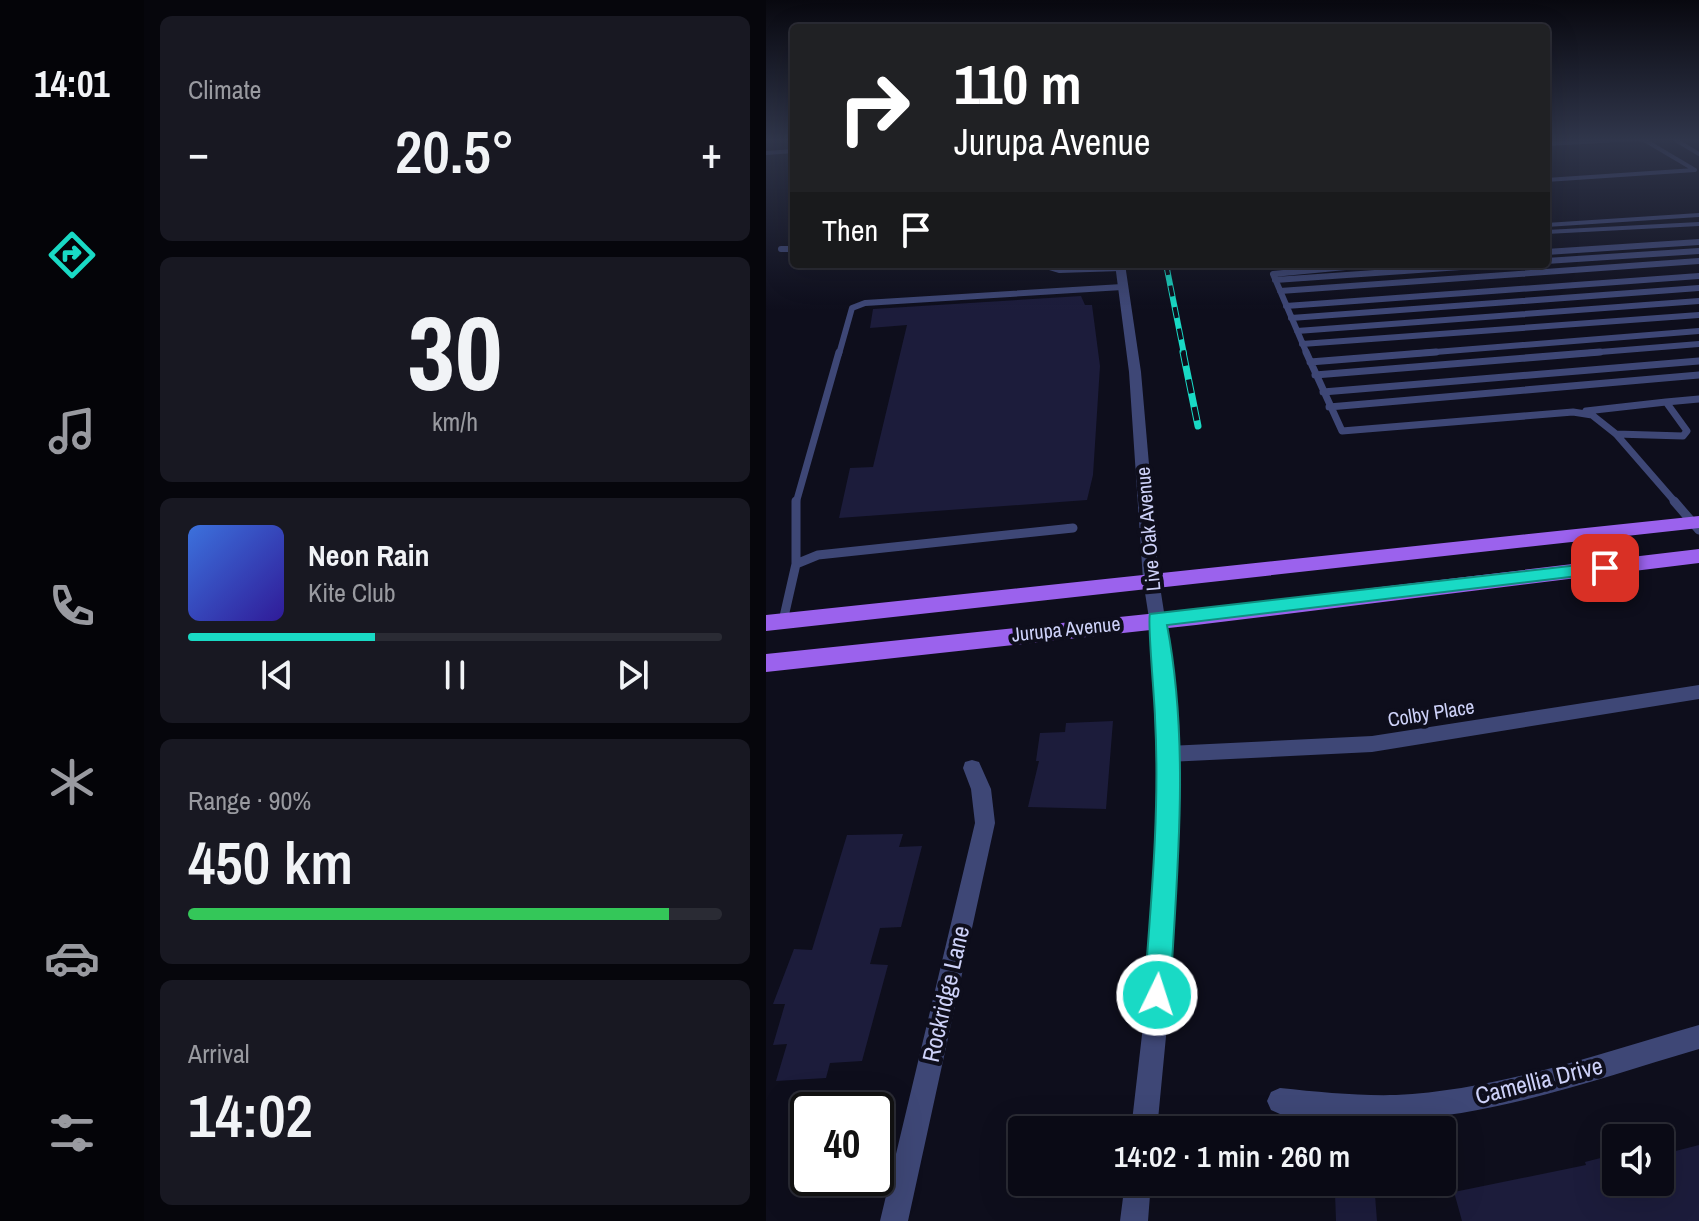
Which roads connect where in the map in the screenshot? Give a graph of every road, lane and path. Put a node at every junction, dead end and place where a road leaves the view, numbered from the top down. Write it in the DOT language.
graph roads {
  1 [pos="1699,215"];
  2 [pos="1699,224"];
  3 [pos="1550,225"];
  4 [pos="1550,232"];
  5 [pos="1699,242"];
  6 [pos="781,249"];
  7 [pos="790,249"];
  8 [pos="1699,251"];
  9 [pos="1550,252"];
  10 [pos="1550,261"];
  11 [pos="1699,261"];
  12 [pos="1052,268"];
  13 [pos="1090,268"];
  14 [pos="1121,268"];
  15 [pos="1315,268"];
  16 [pos="1447,268"];
  17 [pos="1699,276"];
  18 [pos="1275,280"];
  19 [pos="1122,287"];
  20 [pos="1699,288"];
  21 [pos="1280,291"];
  22 [pos="1699,301"];
  23 [pos="1286,306"];
  24 [pos="1699,315"];
  25 [pos="1291,318"];
  26 [pos="1297,331"];
  27 [pos="1699,331"];
  28 [pos="1302,344"];
  29 [pos="1699,344"];
  30 [pos="1699,361"];
  31 [pos="1310,362"];
  32 [pos="1315,375"];
  33 [pos="1699,375"];
  34 [pos="1323,392"];
  35 [pos="1699,399"];
  36 [pos="1666,402"];
  37 [pos="1329,407"];
  38 [pos="1573,412"];
  39 [pos="1616,434"];
  40 [pos="1697,525"];
  41 [pos="1073,528"];
  42 [pos="1699,556"];
  43 [pos="796,564"];
  44 [pos="1151,580"];
  45 [pos="1156,619"];
  46 [pos="774,622"];
  47 [pos="766,663"];
  48 [pos="1699,692"];
  49 [pos="1168,754"];
  50 [pos="972,768"];
  51 [pos="1699,1037"];
  52 [pos="1280,1101"];
  53 [pos="1145,1116"];
  54 [pos="1137,1196"];
  55 [pos="895,1221"];
  56 [pos="1134,1221"];
  1 -- 3 [label="lane"];
  2 -- 4 [label="lane"];
  5 -- 9 [label="lane"];
  6 -- 7 [label="lane"];
  8 -- 10 [label="lane"];
  11 -- 21 [label="lane"];
  12 -- 13 [label="lane"];
  14 -- 19 [label="street, Live Oak Avenue"];
  15 -- 18 [label="lane"];
  16 -- 18 [label="lane"];
  17 -- 23 [label="lane"];
  18 -- 21 [label="lane"];
  19 -- 43 [label="lane"];
  19 -- 44 [label="street, Live Oak Avenue"];
  20 -- 25 [label="lane"];
  21 -- 23 [label="lane"];
  22 -- 26 [label="lane"];
  23 -- 25 [label="lane"];
  24 -- 28 [label="lane"];
  25 -- 26 [label="lane"];
  26 -- 28 [label="lane"];
  27 -- 31 [label="lane"];
  28 -- 31 [label="lane"];
  29 -- 32 [label="lane"];
  30 -- 34 [label="lane"];
  31 -- 32 [label="lane"];
  32 -- 34 [label="lane"];
  33 -- 37 [label="lane"];
  34 -- 37 [label="lane"];
  35 -- 36 [label="lane"];
  36 -- 38 [label="lane"];
  36 -- 39 [label="lane"];
  37 -- 38 [label="lane"];
  38 -- 39 [label="lane"];
  39 -- 40 [label="lane"];
  40 -- 44 [label="main road, Jurupa Avenue"];
  41 -- 43 [label="lane"];
  42 -- 45 [label="main road, Jurupa Avenue"];
  43 -- 46 [label="lane"];
  44 -- 45 [label="street, Live Oak Avenue"];
  44 -- 46 [label="main road, Jurupa Avenue"];
  45 -- 47 [label="main road, Jurupa Avenue"];
  45 -- 49 [label="street, Live Oak Avenue"];
  48 -- 49 [label="street, Colby Place"];
  49 -- 53 [label="street, Live Oak Avenue"];
  50 -- 55 [label="street, Rockridge Lane"];
  51 -- 52 [label="street, Camellia Drive"];
  54 -- 56 [label="street"];
}
